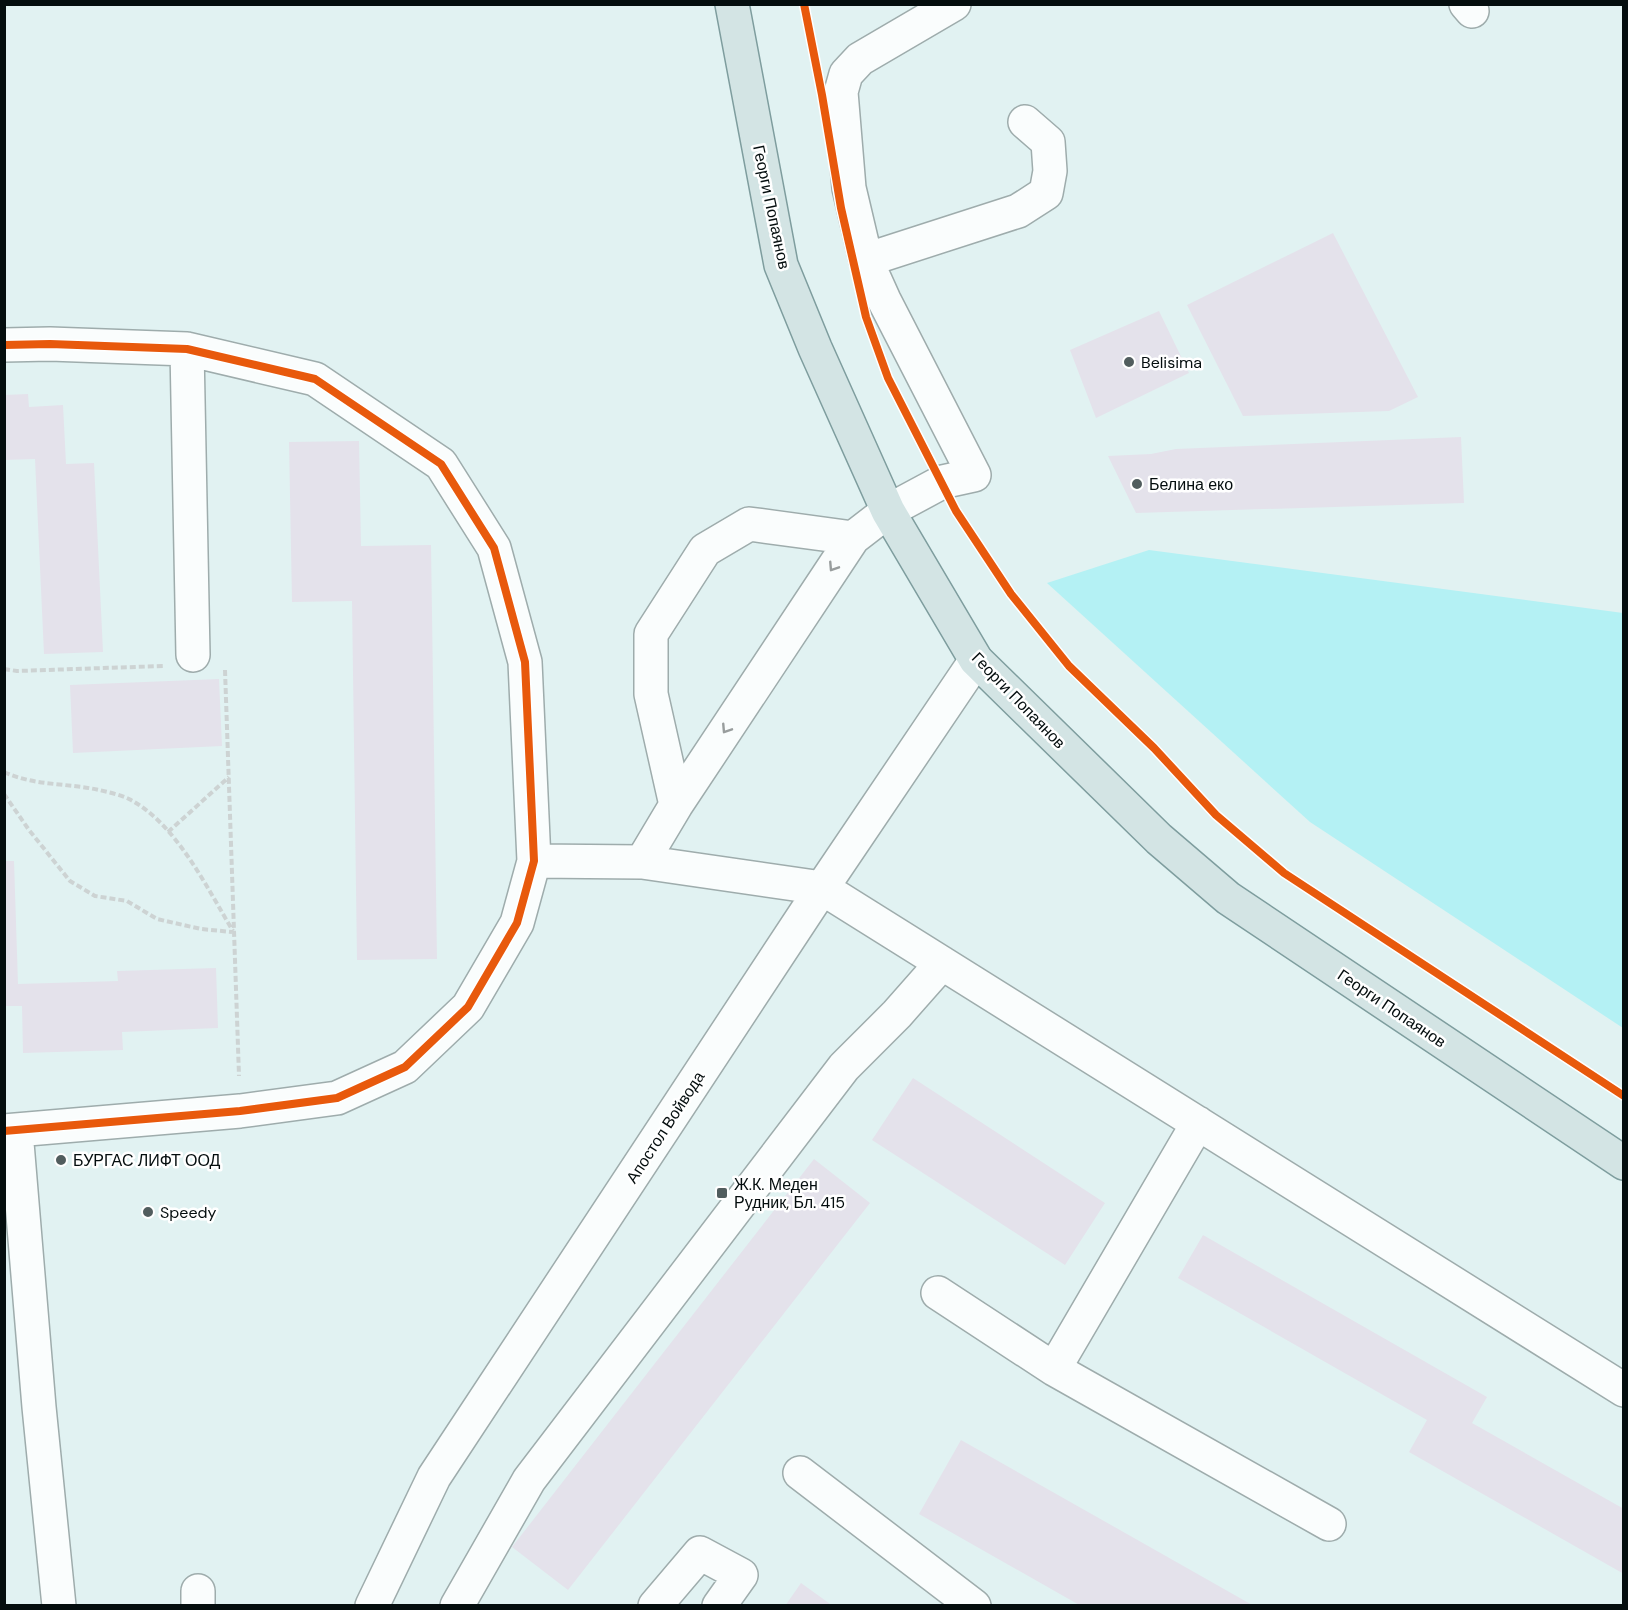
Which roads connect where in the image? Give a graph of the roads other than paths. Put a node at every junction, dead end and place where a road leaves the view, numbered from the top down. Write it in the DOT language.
graph roads {
  1 [pos="732,4"];
  2 [pos="954,4"];
  3 [pos="1025,122"];
  4 [pos="866,260"];
  5 [pos="4,345"];
  6 [pos="187,349"];
  7 [pos="888,511"];
  8 [pos="853,538"];
  9 [pos="193,660"];
  10 [pos="976,660"];
  11 [pos="676,805"];
  12 [pos="534,861"];
  13 [pos="642,862"];
  14 [pos="822,888"];
  15 [pos="942,963"];
  16 [pos="1198,1123"];
  17 [pos="10,1131"];
  18 [pos="1623,1163"];
  19 [pos="938,1293"];
  20 [pos="1054,1369"];
  21 [pos="1623,1390"];
  22 [pos="800,1473"];
  23 [pos="1329,1524"];
  24 [pos="59,1605"];
  25 [pos="372,1605"];
  26 [pos="457,1605"];
  27 [pos="655,1605"];
  28 [pos="719,1605"];
  29 [pos="974,1605"];
  1 -- 7 [label="main road, Георги Попаянов"];
  2 -- 4 [label="street"];
  3 -- 4 [label="street"];
  4 -- 7 [label="street"];
  5 -- 6 [label="street"];
  6 -- 9 [label="street"];
  6 -- 12 [label="street"];
  7 -- 8 [label="street"];
  7 -- 10 [label="main road, Георги Попаянов"];
  8 -- 11 [label="street, one-way"];
  8 -- 11 [label="street"];
  10 -- 14 [label="street, Апостол Войвода"];
  10 -- 18 [label="main road, Георги Попаянов"];
  11 -- 13 [label="street"];
  12 -- 13 [label="street"];
  12 -- 17 [label="street"];
  13 -- 14 [label="street"];
  14 -- 15 [label="street"];
  14 -- 25 [label="street, Апостол Войвода"];
  15 -- 16 [label="street"];
  15 -- 26 [label="street"];
  16 -- 20 [label="street"];
  16 -- 21 [label="street"];
  17 -- 24 [label="street"];
  19 -- 20 [label="street"];
  20 -- 23 [label="street"];
  22 -- 29 [label="street"];
  27 -- 28 [label="street"];
}
